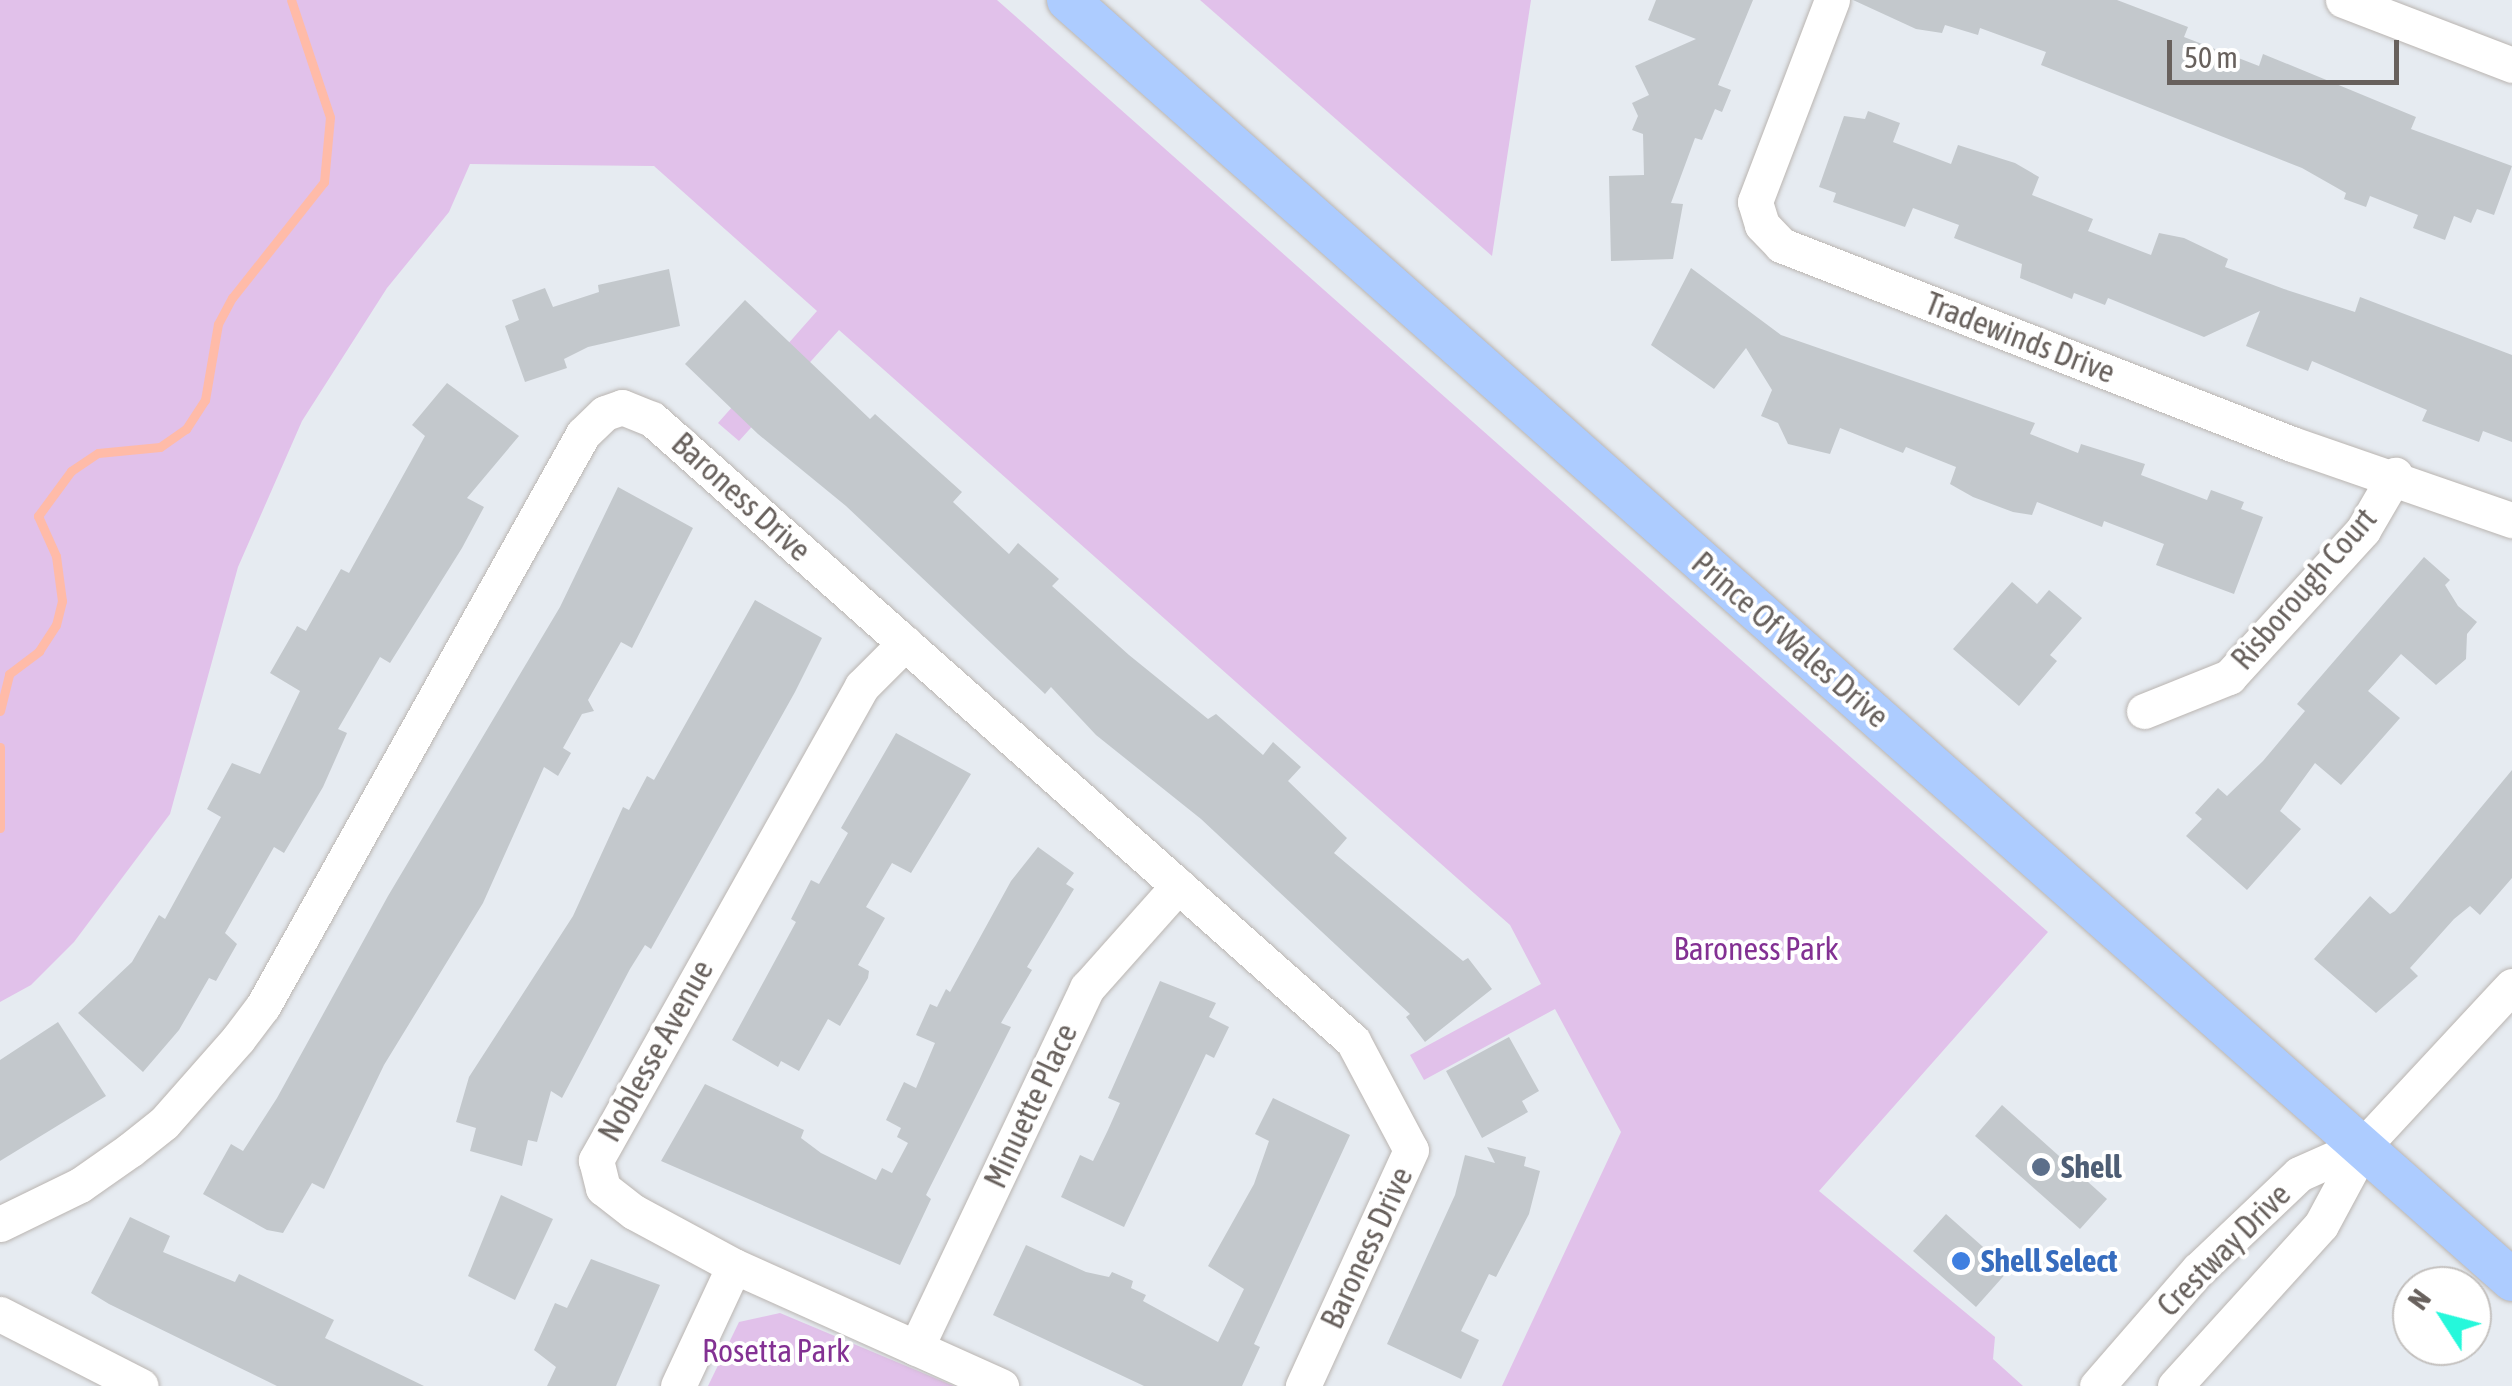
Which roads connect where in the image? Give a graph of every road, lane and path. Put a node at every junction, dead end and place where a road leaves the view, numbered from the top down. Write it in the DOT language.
graph roads {
  1 [pos="1068,0"];
  2 [pos="1832,0"];
  3 [pos="2342,0"];
  4 [pos="2512,65"];
  5 [pos="2395,475"];
  6 [pos="2512,520"];
  7 [pos="906,644"];
  8 [pos="2144,711"];
  9 [pos="1178,886"];
  10 [pos="2512,986"];
  11 [pos="2364,1145"];
  12 [pos="0,1224"];
  13 [pos="734,1266"];
  14 [pos="2512,1280"];
  15 [pos="0,1314"];
  16 [pos="916,1348"];
  17 [pos="141,1386"];
  18 [pos="678,1386"];
  19 [pos="1002,1386"];
  20 [pos="1302,1386"];
  21 [pos="2098,1386"];
  22 [pos="2175,1386"];
  1 -- 11 [label="main road, Prince Of Wales Drive"];
  2 -- 5 [label="street, Tradewinds Drive"];
  3 -- 4 [label="street"];
  5 -- 6 [label="street, Tradewinds Drive"];
  5 -- 8 [label="street, Risborough Court"];
  7 -- 9 [label="street, Baroness Drive"];
  7 -- 12 [label="street, Baroness Drive"];
  7 -- 13 [label="street, Noblesse Avenue"];
  9 -- 16 [label="street, Minuette Place"];
  9 -- 20 [label="street, Baroness Drive"];
  10 -- 11 [label="street"];
  11 -- 14 [label="main road, Prince Of Wales Drive"];
  11 -- 21 [label="street, Crestway Drive"];
  11 -- 22 [label="street, Crestway Drive"];
  13 -- 16 [label="street, Noblesse Avenue"];
  13 -- 18 [label="street"];
  15 -- 17 [label="street"];
  16 -- 19 [label="street, Noblesse Avenue"];
}
